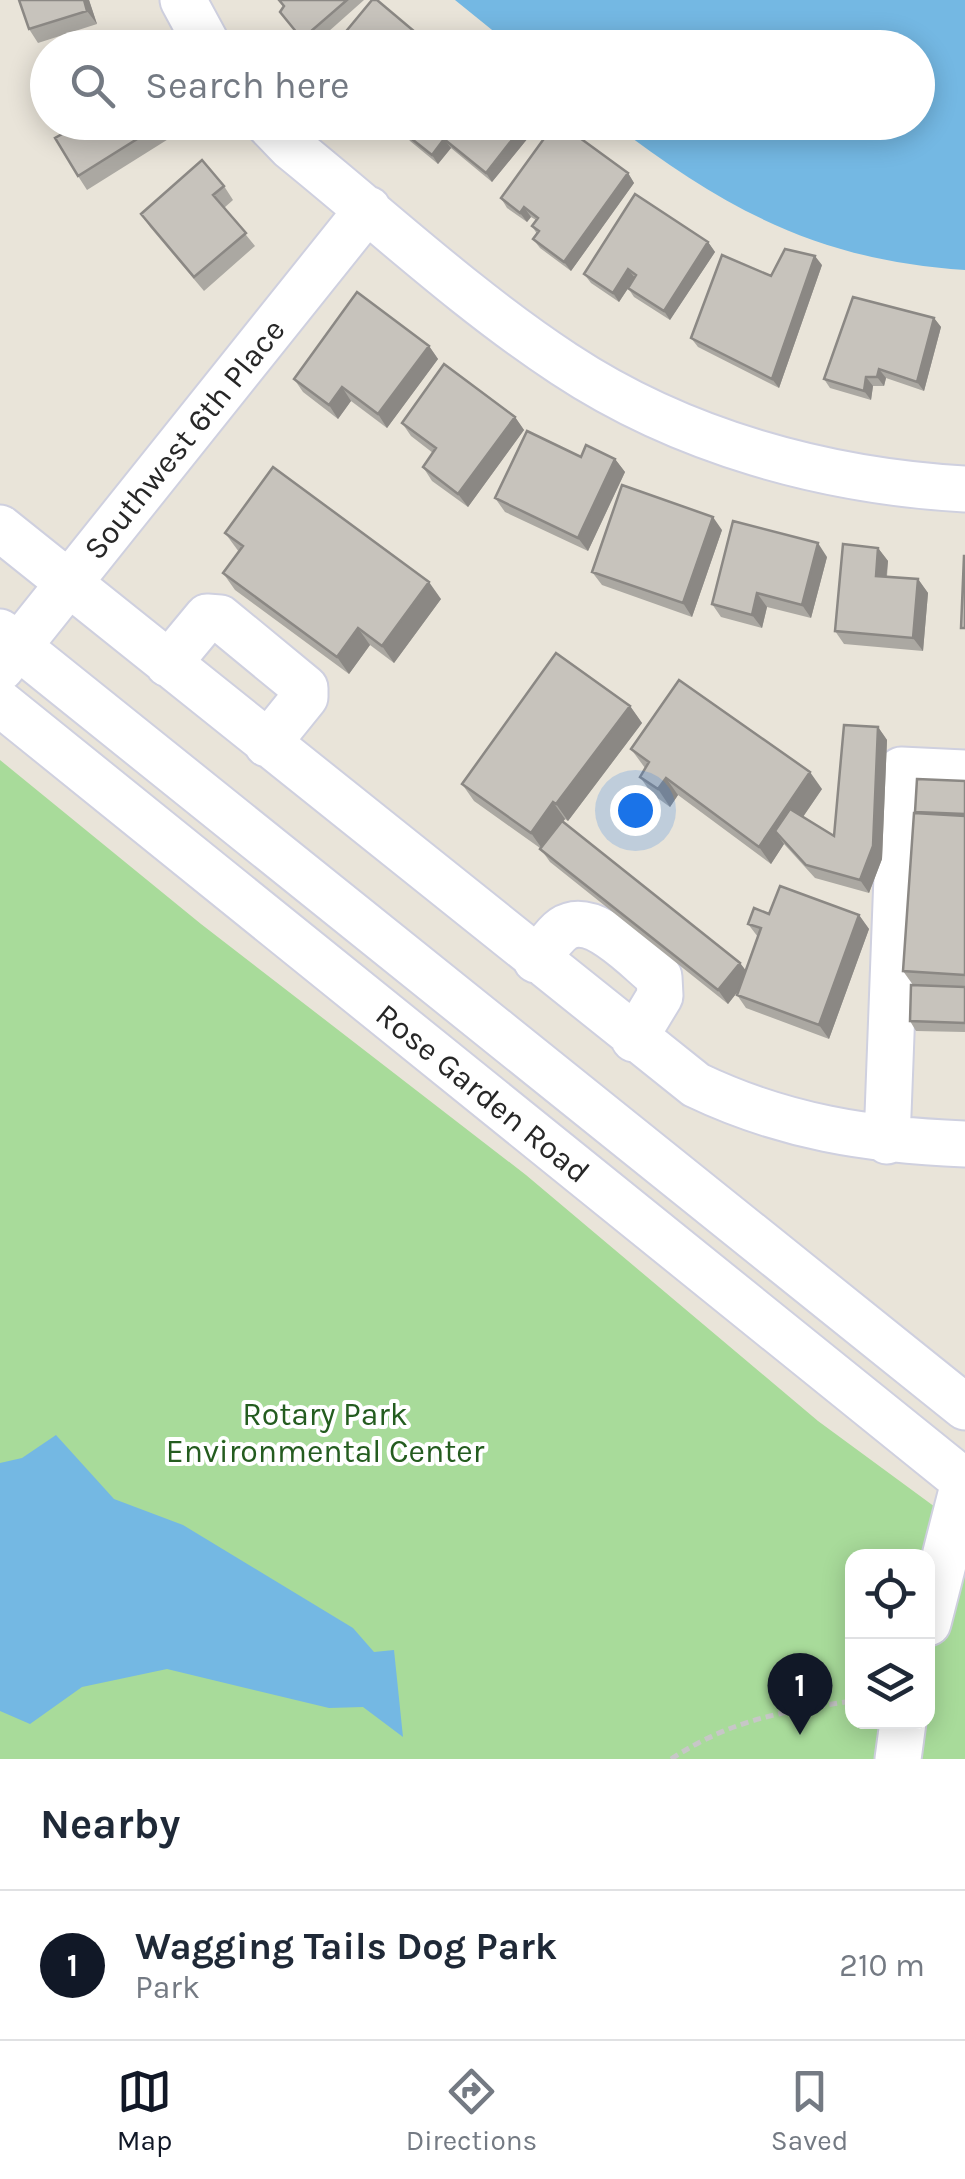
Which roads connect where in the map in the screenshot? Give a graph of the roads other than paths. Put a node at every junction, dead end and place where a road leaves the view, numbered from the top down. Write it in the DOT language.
graph roads {
  1 [pos="183,0"];
  2 [pos="199,30"];
  3 [pos="288,140"];
  4 [pos="368,209"];
  5 [pos="965,489"];
  6 [pos="0,528"];
  7 [pos="68,584"];
  8 [pos="6,649"];
  9 [pos="168,664"];
  10 [pos="0,704"];
  11 [pos="268,744"];
  12 [pos="965,773"];
  13 [pos="536,960"];
  14 [pos="634,1038"];
  15 [pos="887,1141"];
  16 [pos="965,1144"];
  17 [pos="965,1407"];
  18 [pos="965,1482"];
  19 [pos="935,1596"];
  20 [pos="902,1729"];
  21 [pos="898,1759"];
  1 -- 2 [label="street"];
  3 -- 4 [label="street"];
  4 -- 5 [label="street"];
  4 -- 7 [label="street, Southwest 6th Place"];
  6 -- 7 [label="street"];
  7 -- 8 [label="street, Southwest 6th Place"];
  7 -- 9 [label="street"];
  8 -- 17 [label="street, Rose Garden Road"];
  9 -- 11 [label="street"];
  9 -- 11 [label="street"];
  10 -- 18 [label="street, Rose Garden Road"];
  11 -- 13 [label="street"];
  12 -- 15 [label="street"];
  13 -- 14 [label="street"];
  13 -- 14 [label="street"];
  14 -- 15 [label="street"];
  15 -- 16 [label="street"];
  18 -- 19 [label="street"];
  20 -- 21 [label="street"];
}
